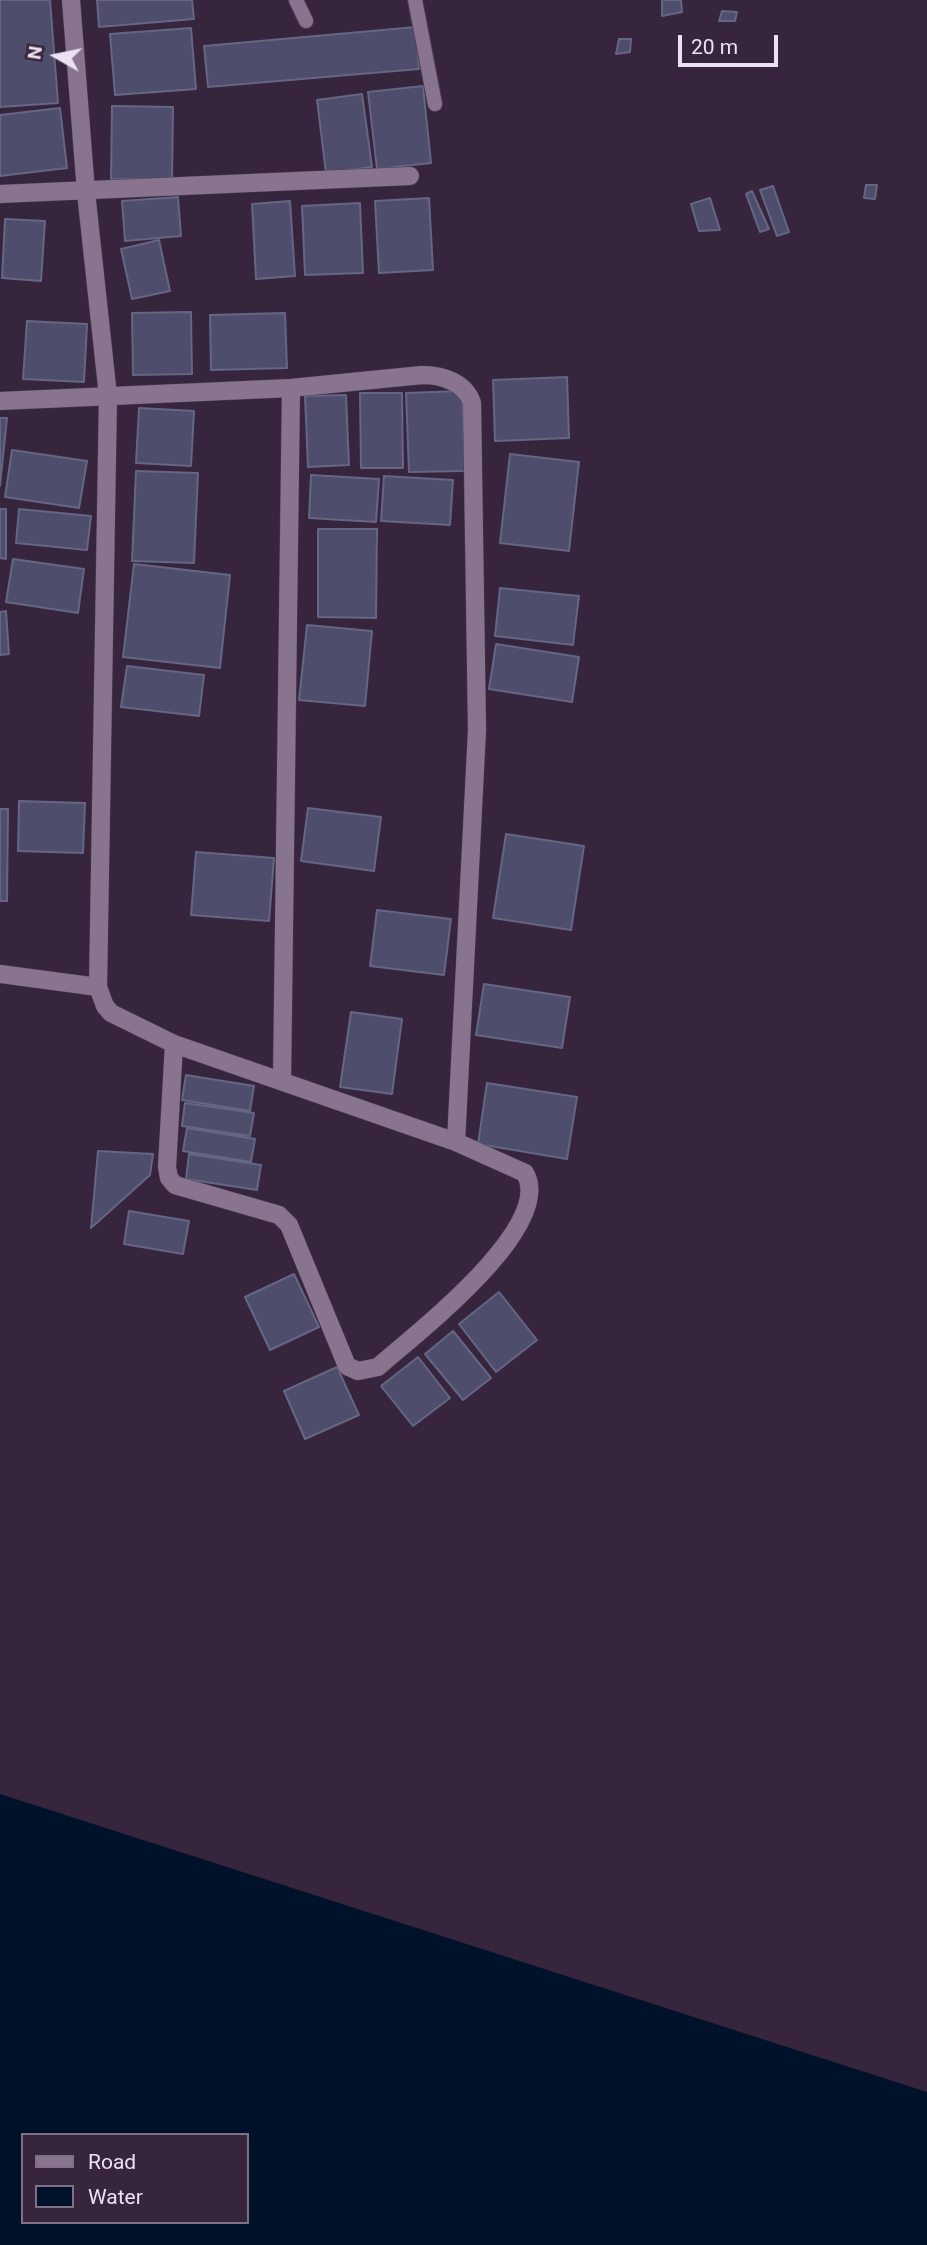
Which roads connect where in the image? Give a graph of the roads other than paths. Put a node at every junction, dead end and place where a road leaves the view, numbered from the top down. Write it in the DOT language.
graph roads {
  1 [pos="71,0"];
  2 [pos="296,0"];
  3 [pos="415,0"];
  4 [pos="306,22"];
  5 [pos="435,104"];
  6 [pos="410,176"];
  7 [pos="86,192"];
  8 [pos="0,194"];
  9 [pos="291,388"];
  10 [pos="108,396"];
  11 [pos="0,401"];
  12 [pos="0,974"];
  13 [pos="98,987"];
  14 [pos="174,1044"];
  15 [pos="282,1081"];
  16 [pos="456,1142"];
  1 -- 7 [label="street"];
  2 -- 4 [label="lane"];
  3 -- 5 [label="lane"];
  6 -- 7 [label="street"];
  7 -- 8 [label="street"];
  7 -- 10 [label="street"];
  9 -- 10 [label="street"];
  9 -- 15 [label="street"];
  9 -- 16 [label="street"];
  10 -- 11 [label="street"];
  10 -- 13 [label="street"];
  12 -- 13 [label="street"];
  13 -- 14 [label="street"];
  14 -- 15 [label="street"];
  14 -- 16 [label="street"];
  15 -- 16 [label="street"];
}
